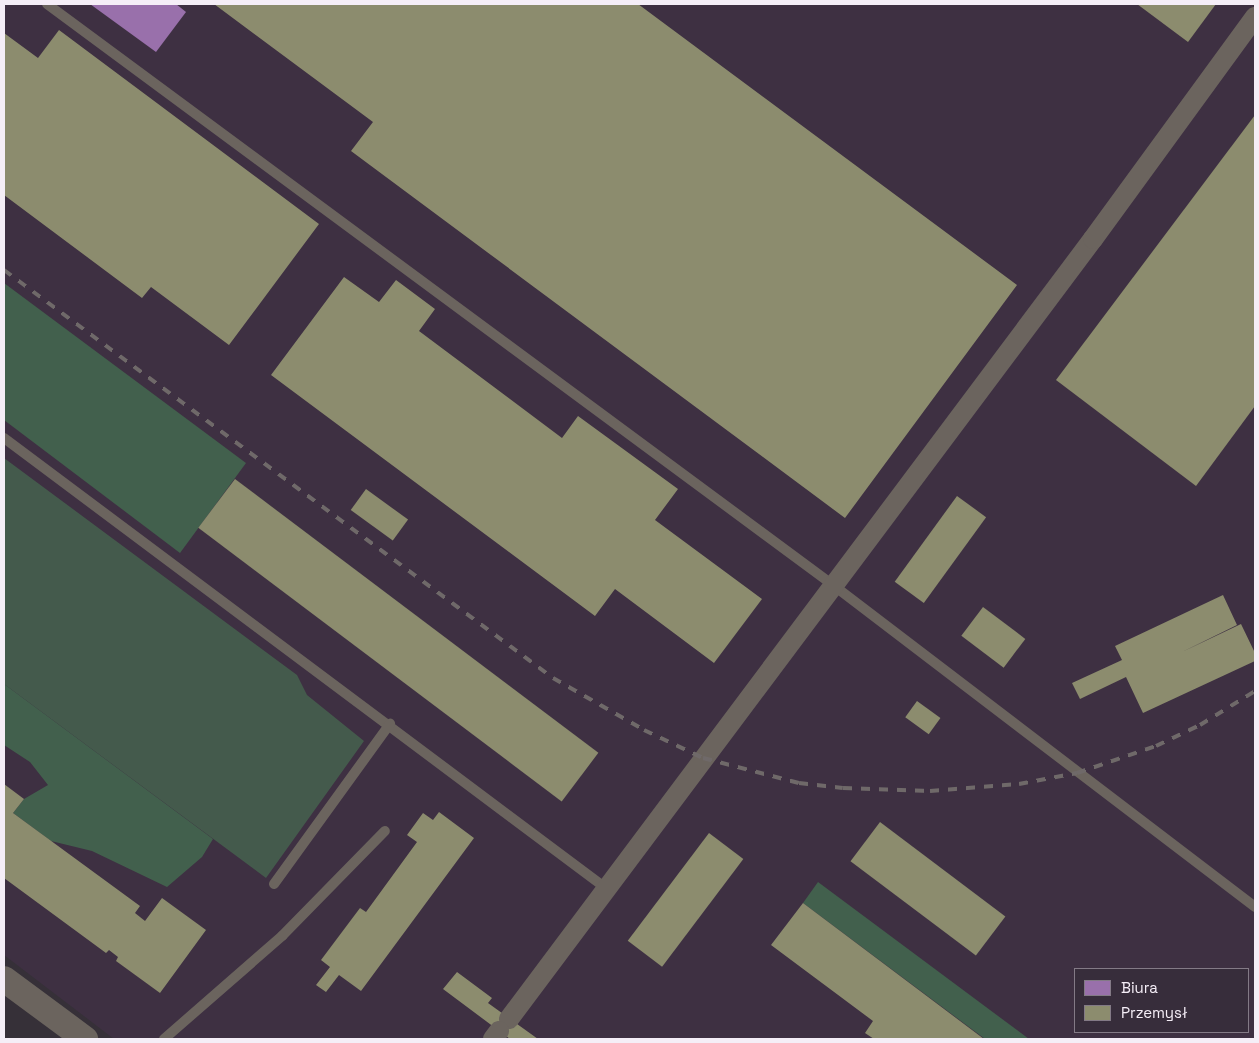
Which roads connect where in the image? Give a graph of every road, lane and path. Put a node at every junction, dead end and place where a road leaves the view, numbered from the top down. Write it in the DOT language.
graph roads {
  1 [pos="46,4"];
  2 [pos="1255,17"];
  3 [pos="4,438"];
  4 [pos="833,585"];
  5 [pos="390,724"];
  6 [pos="386,831"];
  7 [pos="274,884"];
  8 [pos="607,889"];
  9 [pos="1255,907"];
  10 [pos="4,979"];
  11 [pos="497,1033"];
  12 [pos="85,1039"];
  13 [pos="164,1039"];
  1 -- 4 [label="lane"];
  2 -- 4 [label="street"];
  3 -- 5 [label="lane"];
  4 -- 8 [label="street"];
  4 -- 9 [label="lane"];
  5 -- 7 [label="lane"];
  5 -- 8 [label="lane"];
  6 -- 13 [label="lane"];
  8 -- 11 [label="street"];
  10 -- 12 [label="street"];
}
